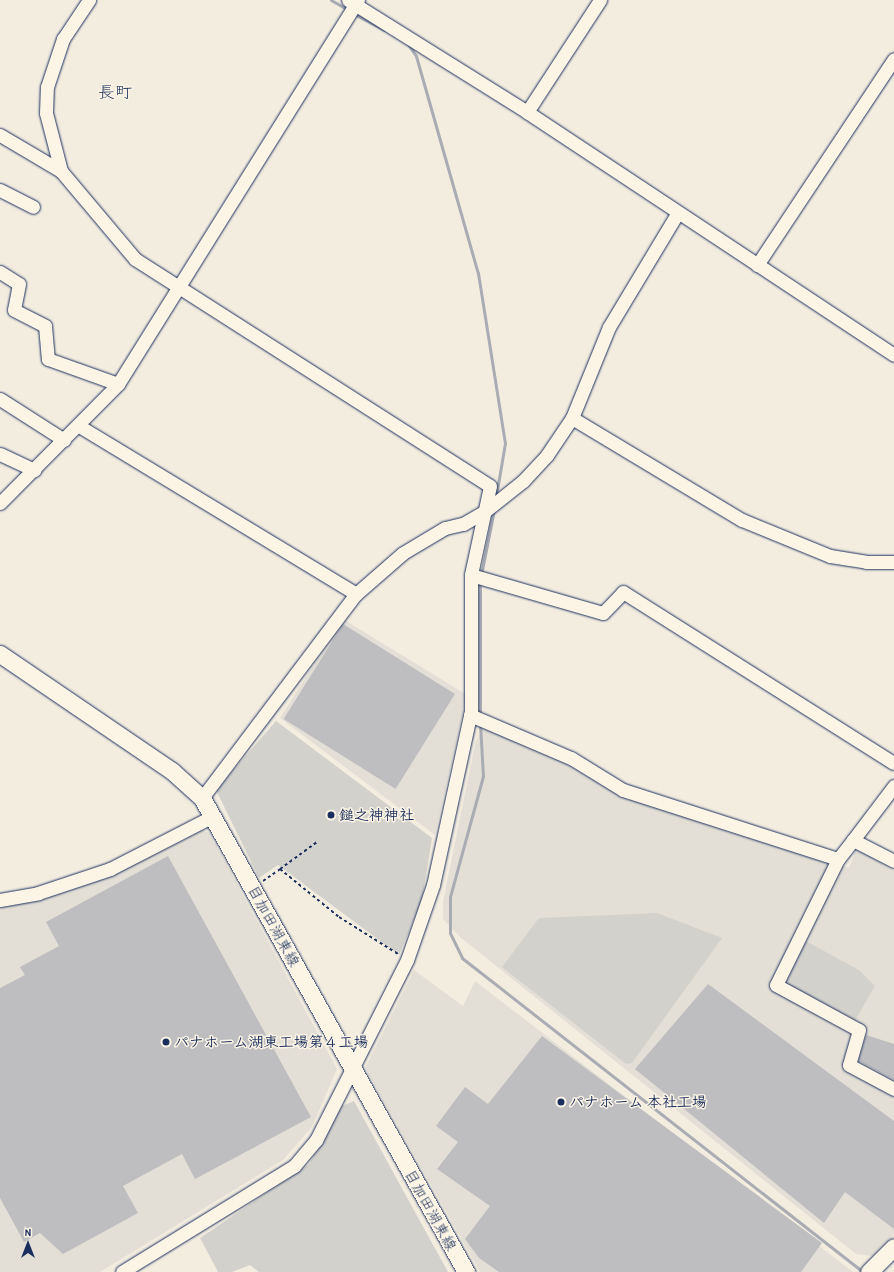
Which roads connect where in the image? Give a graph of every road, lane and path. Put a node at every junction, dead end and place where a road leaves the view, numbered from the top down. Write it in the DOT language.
graph roads {
  1 [pos="89,0"];
  2 [pos="600,0"];
  3 [pos="354,2"];
  4 [pos="894,59"];
  5 [pos="527,112"];
  6 [pos="0,135"];
  7 [pos="61,171"];
  8 [pos="0,190"];
  9 [pos="33,207"];
  10 [pos="677,214"];
  11 [pos="757,265"];
  12 [pos="0,272"];
  13 [pos="181,286"];
  14 [pos="894,356"];
  15 [pos="118,384"];
  16 [pos="0,400"];
  17 [pos="572,418"];
  18 [pos="79,426"];
  19 [pos="64,440"];
  20 [pos="0,454"];
  21 [pos="34,470"];
  22 [pos="0,503"];
  23 [pos="484,512"];
  24 [pos="894,562"];
  25 [pos="476,576"];
  26 [pos="356,594"];
  27 [pos="0,654"];
  28 [pos="470,716"];
  29 [pos="894,763"];
  30 [pos="894,786"];
  31 [pos="202,798"];
  32 [pos="213,816"];
  33 [pos="853,840"];
  34 [pos="317,842"];
  35 [pos="838,859"];
  36 [pos="894,861"];
  37 [pos="280,870"];
  38 [pos="253,888"];
  39 [pos="0,900"];
  40 [pos="407,960"];
  41 [pos="352,1068"];
  42 [pos="894,1088"];
  43 [pos="894,1247"];
  44 [pos="872,1268"];
  45 [pos="122,1272"];
  46 [pos="466,1272"];
  1 -- 7 [label="street"];
  2 -- 5 [label="street"];
  3 -- 5 [label="street"];
  3 -- 13 [label="street"];
  4 -- 11 [label="street"];
  5 -- 10 [label="street"];
  6 -- 7 [label="street"];
  7 -- 13 [label="street"];
  8 -- 9 [label="street"];
  10 -- 11 [label="street"];
  10 -- 17 [label="street"];
  11 -- 14 [label="street"];
  12 -- 15 [label="street"];
  13 -- 15 [label="street"];
  13 -- 23 [label="street"];
  15 -- 18 [label="street"];
  16 -- 19 [label="street"];
  17 -- 23 [label="street"];
  17 -- 24 [label="street"];
  18 -- 19 [label="street"];
  18 -- 26 [label="street"];
  19 -- 21 [label="street"];
  20 -- 21 [label="street"];
  21 -- 22 [label="street"];
  23 -- 25 [label="street"];
  23 -- 26 [label="street"];
  25 -- 28 [label="street"];
  25 -- 29 [label="street"];
  26 -- 31 [label="street"];
  27 -- 31 [label="main road, 目加田湖東線"];
  28 -- 35 [label="street"];
  28 -- 40 [label="street"];
  30 -- 33 [label="street"];
  31 -- 32 [label="main road, 目加田湖東線"];
  32 -- 38 [label="main road, 目加田湖東線"];
  32 -- 39 [label="street"];
  33 -- 35 [label="street"];
  33 -- 36 [label="street"];
  34 -- 37 [label="path"];
  35 -- 42 [label="street"];
  37 -- 38 [label="path"];
  37 -- 40 [label="path"];
  38 -- 41 [label="main road, 目加田湖東線"];
  40 -- 41 [label="street"];
  41 -- 45 [label="street"];
  41 -- 46 [label="main road, 目加田湖東線"];
  43 -- 44 [label="main road"];
}
